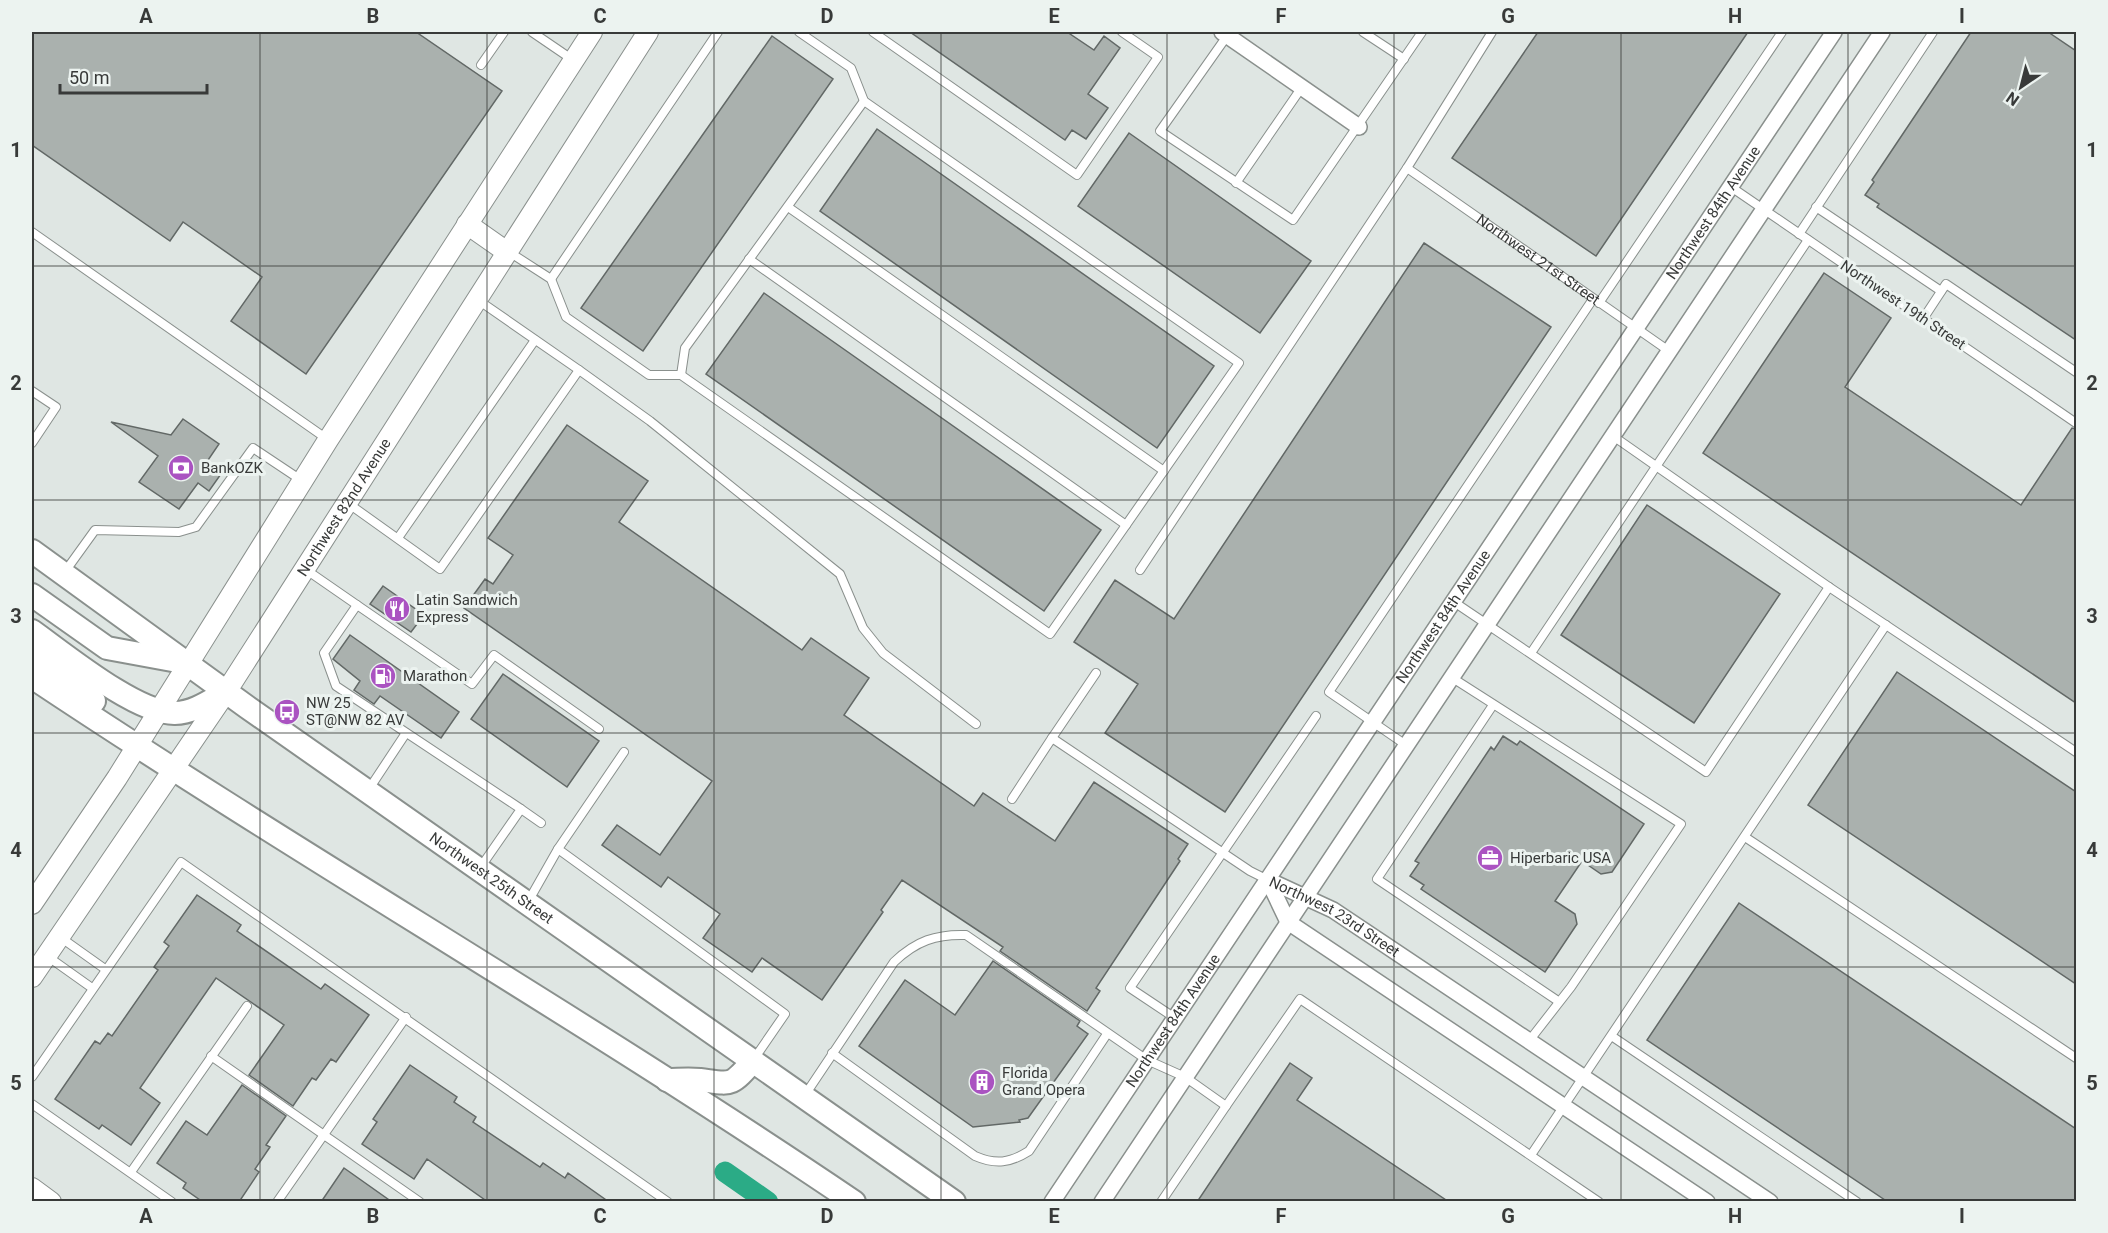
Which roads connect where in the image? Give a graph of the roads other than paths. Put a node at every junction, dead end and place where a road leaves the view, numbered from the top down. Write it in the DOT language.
graph roads {
  1 [pos="504,32"];
  2 [pos="532,32"];
  3 [pos="592,32"];
  4 [pos="648,32"];
  5 [pos="718,32"];
  6 [pos="799,32"];
  7 [pos="873,32"];
  8 [pos="1122,32"];
  9 [pos="1363,32"];
  10 [pos="1422,32"];
  11 [pos="1492,32"];
  12 [pos="1782,32"];
  13 [pos="1834,32"];
  14 [pos="1882,32"];
  15 [pos="1933,32"];
  16 [pos="1225,34"];
  17 [pos="1404,59"];
  18 [pos="573,61"];
  19 [pos="481,65"];
  20 [pos="1302,87"];
  21 [pos="864,101"];
  22 [pos="1359,127"];
  23 [pos="1407,168"];
  24 [pos="1236,183"];
  25 [pos="1731,187"];
  26 [pos="788,207"];
  27 [pos="1816,207"];
  28 [pos="1763,210"];
  29 [pos="467,224"];
  30 [pos="32,232"];
  31 [pos="1799,234"];
  32 [pos="1808,240"];
  33 [pos="507,252"];
  34 [pos="749,259"];
  35 [pos="550,279"];
  36 [pos="1941,291"];
  37 [pos="477,300"];
  38 [pos="1596,301"];
  39 [pos="1923,319"];
  40 [pos="1636,328"];
  41 [pos="535,340"];
  42 [pos="1669,351"];
  43 [pos="579,370"];
  44 [pos="2076,372"];
  45 [pos="681,375"];
  46 [pos="32,391"];
  47 [pos="2076,423"];
  48 [pos="1613,436"];
  49 [pos="328,440"];
  50 [pos="32,443"];
  51 [pos="1656,466"];
  52 [pos="1164,471"];
  53 [pos="302,481"];
  54 [pos="347,503"];
  55 [pos="1126,525"];
  56 [pos="398,538"];
  57 [pos="32,551"];
  58 [pos="305,569"];
  59 [pos="1140,570"];
  60 [pos="63,574"];
  61 [pos="1829,587"];
  62 [pos="32,596"];
  63 [pos="1454,602"];
  64 [pos="357,605"];
  65 [pos="1487,624"];
  66 [pos="1886,625"];
  67 [pos="32,631"];
  68 [pos="1531,653"];
  69 [pos="32,656"];
  70 [pos="187,662"];
  71 [pos="1096,673"];
  72 [pos="32,677"];
  73 [pos="1451,677"];
  74 [pos="226,692"];
  75 [pos="1493,705"];
  76 [pos="158,711"];
  77 [pos="1316,716"];
  78 [pos="1373,722"];
  79 [pos="976,724"];
  80 [pos="599,729"];
  81 [pos="406,733"];
  82 [pos="1052,738"];
  83 [pos="1406,745"];
  84 [pos="137,747"];
  85 [pos="624,752"];
  86 [pos="2076,752"];
  87 [pos="173,770"];
  88 [pos="368,791"];
  89 [pos="1012,799"];
  90 [pos="521,809"];
  91 [pos="541,823"];
  92 [pos="1745,837"];
  93 [pos="558,849"];
  94 [pos="1223,852"];
  95 [pos="479,870"];
  96 [pos="1268,880"];
  97 [pos="1305,897"];
  98 [pos="527,902"];
  99 [pos="32,904"];
  100 [pos="1288,922"];
  101 [pos="59,936"];
  102 [pos="46,955"];
  103 [pos="105,969"];
  104 [pos="32,977"];
  105 [pos="92,988"];
  106 [pos="1558,1001"];
  107 [pos="247,1006"];
  108 [pos="406,1017"];
  109 [pos="1175,1018"];
  110 [pos="1107,1034"];
  111 [pos="1613,1036"];
  112 [pos="1529,1041"];
  113 [pos="832,1053"];
  114 [pos="211,1056"];
  115 [pos="2076,1058"];
  116 [pos="1147,1060"];
  117 [pos="753,1061"];
  118 [pos="32,1077"];
  119 [pos="1185,1077"];
  120 [pos="1584,1077"];
  121 [pos="666,1080"];
  122 [pos="804,1096"];
  123 [pos="32,1104"];
  124 [pos="1226,1106"];
  125 [pos="1565,1107"];
  126 [pos="323,1134"];
  127 [pos="1531,1155"];
  128 [pos="131,1172"];
  129 [pos="32,1188"];
  130 [pos="663,1200"];
  131 [pos="51,1202"];
  132 [pos="172,1202"];
  133 [pos="277,1202"];
  134 [pos="420,1202"];
  135 [pos="854,1202"];
  136 [pos="954,1202"];
  137 [pos="1052,1202"];
  138 [pos="1102,1202"];
  139 [pos="1161,1202"];
  140 [pos="1599,1202"];
  141 [pos="1707,1202"];
  142 [pos="1770,1202"];
  143 [pos="1857,1202"];
  1 -- 19 [label="lane"];
  2 -- 18 [label="lane"];
  3 -- 18 [label="street"];
  4 -- 33 [label="street, Northwest 82nd Avenue"];
  5 -- 35 [label="lane"];
  6 -- 21 [label="lane"];
  7 -- 8 [label="lane"];
  9 -- 17 [label="lane"];
  10 -- 17 [label="lane"];
  11 -- 23 [label="lane"];
  12 -- 38 [label="lane"];
  13 -- 25 [label="street, Northwest 84th Avenue"];
  14 -- 28 [label="street"];
  15 -- 27 [label="lane"];
  16 -- 20 [label="street"];
  16 -- 24 [label="lane"];
  17 -- 22 [label="lane"];
  18 -- 29 [label="street"];
  20 -- 22 [label="street"];
  20 -- 24 [label="lane"];
  21 -- 26 [label="lane"];
  21 -- 52 [label="lane"];
  22 -- 24 [label="lane"];
  23 -- 38 [label="lane, Northwest 21st Street"];
  23 -- 59 [label="lane"];
  25 -- 28 [label="lane, Northwest 19th Street"];
  25 -- 40 [label="street, Northwest 84th Avenue"];
  26 -- 34 [label="lane"];
  26 -- 52 [label="lane"];
  27 -- 31 [label="lane"];
  27 -- 36 [label="lane"];
  28 -- 31 [label="lane, Northwest 19th Street"];
  28 -- 42 [label="street"];
  29 -- 33 [label="street"];
  29 -- 49 [label="street"];
  30 -- 49 [label="lane"];
  31 -- 32 [label="lane, Northwest 19th Street"];
  32 -- 39 [label="lane, Northwest 19th Street"];
  32 -- 51 [label="lane"];
  33 -- 35 [label="lane"];
  33 -- 37 [label="street, Northwest 82nd Avenue"];
  34 -- 45 [label="lane"];
  34 -- 55 [label="lane"];
  35 -- 45 [label="lane"];
  36 -- 39 [label="lane"];
  36 -- 44 [label="lane"];
  37 -- 41 [label="lane"];
  37 -- 54 [label="street, Northwest 82nd Avenue"];
  38 -- 40 [label="lane, Northwest 21st Street"];
  38 -- 78 [label="lane"];
  39 -- 47 [label="lane, Northwest 19th Street"];
  40 -- 42 [label="lane, Northwest 21st Street"];
  40 -- 63 [label="street, Northwest 84th Avenue"];
  41 -- 43 [label="lane"];
  41 -- 56 [label="lane"];
  42 -- 48 [label="street"];
  43 -- 56 [label="lane"];
  43 -- 79 [label="lane"];
  45 -- 55 [label="lane"];
  46 -- 50 [label="lane"];
  48 -- 51 [label="lane"];
  48 -- 65 [label="street"];
  49 -- 53 [label="street"];
  51 -- 61 [label="lane"];
  51 -- 68 [label="lane"];
  52 -- 55 [label="lane"];
  53 -- 60 [label="lane"];
  53 -- 70 [label="street"];
  54 -- 56 [label="lane"];
  54 -- 58 [label="street, Northwest 82nd Avenue"];
  57 -- 60 [label="main road, Northwest 25th Street"];
  58 -- 64 [label="lane"];
  58 -- 74 [label="street, Northwest 82nd Avenue"];
  60 -- 70 [label="main road, Northwest 25th Street"];
  61 -- 66 [label="lane"];
  61 -- 68 [label="lane"];
  62 -- 70 [label="main road"];
  63 -- 65 [label="lane"];
  63 -- 78 [label="street, Northwest 84th Avenue"];
  64 -- 80 [label="lane"];
  64 -- 81 [label="lane"];
  65 -- 68 [label="lane"];
  65 -- 73 [label="street"];
  66 -- 86 [label="lane"];
  66 -- 92 [label="lane"];
  67 -- 76 [label="main road"];
  69 -- 84 [label="main road"];
  70 -- 74 [label="main road, Northwest 25th Street"];
  70 -- 76 [label="street"];
  71 -- 82 [label="lane"];
  72 -- 84 [label="main road"];
  73 -- 75 [label="lane"];
  73 -- 83 [label="street"];
  74 -- 76 [label="main road"];
  74 -- 87 [label="street, Northwest 82nd Avenue"];
  74 -- 88 [label="main road, Northwest 25th Street"];
  75 -- 106 [label="lane"];
  75 -- 106 [label="lane"];
  76 -- 84 [label="street"];
  77 -- 94 [label="lane"];
  78 -- 83 [label="lane"];
  78 -- 96 [label="street, Northwest 84th Avenue"];
  81 -- 88 [label="lane"];
  81 -- 90 [label="lane"];
  82 -- 89 [label="lane"];
  82 -- 94 [label="lane"];
  83 -- 97 [label="street"];
  84 -- 87 [label="main road"];
  84 -- 99 [label="street"];
  85 -- 93 [label="lane"];
  87 -- 101 [label="street, Northwest 82nd Avenue"];
  87 -- 121 [label="main road"];
  88 -- 95 [label="main road, Northwest 25th Street"];
  90 -- 91 [label="lane"];
  90 -- 95 [label="lane"];
  92 -- 111 [label="lane"];
  92 -- 115 [label="lane"];
  93 -- 98 [label="lane"];
  93 -- 117 [label="lane"];
  94 -- 96 [label="lane"];
  94 -- 109 [label="lane"];
  95 -- 98 [label="main road, Northwest 25th Street"];
  96 -- 97 [label="street, Northwest 23rd Street"];
  96 -- 100 [label="street, Northwest 23rd Street"];
  96 -- 109 [label="street, Northwest 84th Avenue"];
  97 -- 100 [label="street"];
  97 -- 112 [label="street, Northwest 23rd Street"];
  98 -- 117 [label="main road, Northwest 25th Street"];
  100 -- 119 [label="street"];
  100 -- 125 [label="street, Northwest 23rd Street"];
  101 -- 102 [label="street, Northwest 82nd Avenue"];
  101 -- 103 [label="lane"];
  102 -- 104 [label="street, Northwest 82nd Avenue"];
  102 -- 105 [label="lane"];
  103 -- 105 [label="lane"];
  103 -- 108 [label="lane"];
  105 -- 118 [label="lane"];
  106 -- 112 [label="lane"];
  107 -- 114 [label="lane"];
  108 -- 126 [label="lane"];
  108 -- 130 [label="lane"];
  109 -- 116 [label="street, Northwest 84th Avenue"];
  110 -- 113 [label="lane"];
  110 -- 113 [label="lane"];
  110 -- 116 [label="lane"];
  111 -- 120 [label="lane"];
  111 -- 143 [label="lane"];
  112 -- 120 [label="street, Northwest 23rd Street"];
  113 -- 122 [label="lane"];
  114 -- 126 [label="lane"];
  114 -- 128 [label="lane"];
  116 -- 119 [label="lane"];
  116 -- 137 [label="street, Northwest 84th Avenue"];
  117 -- 121 [label="main road"];
  117 -- 122 [label="main road, Northwest 25th Street"];
  119 -- 124 [label="lane"];
  119 -- 138 [label="street"];
  120 -- 125 [label="lane"];
  120 -- 142 [label="street, Northwest 23rd Street"];
  121 -- 135 [label="main road"];
  122 -- 136 [label="main road, Northwest 25th Street"];
  123 -- 128 [label="lane"];
  124 -- 127 [label="lane"];
  124 -- 139 [label="lane"];
  125 -- 127 [label="lane"];
  125 -- 141 [label="street, Northwest 23rd Street"];
  126 -- 133 [label="lane"];
  126 -- 134 [label="lane"];
  127 -- 140 [label="lane"];
  128 -- 132 [label="lane"];
  129 -- 131 [label="street"];
}
